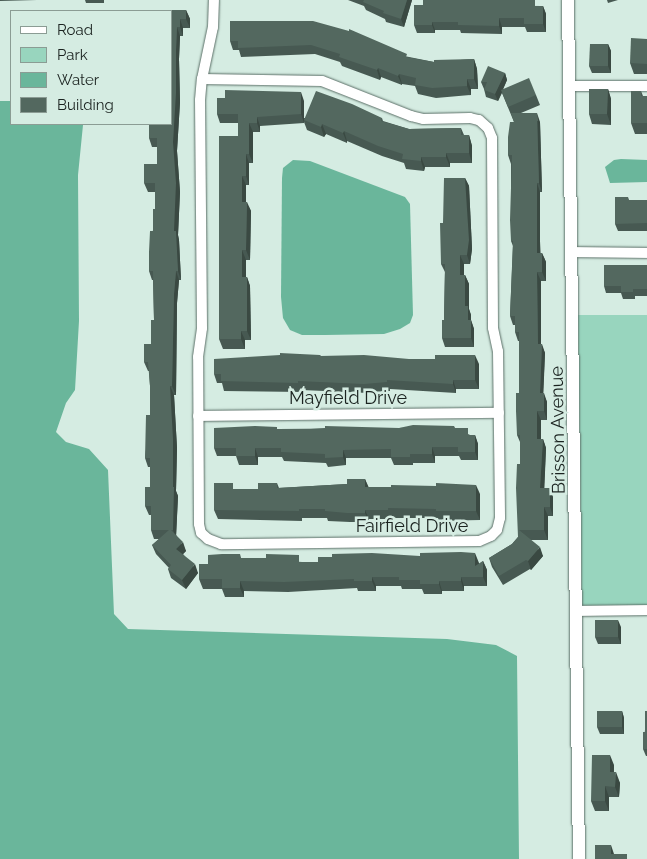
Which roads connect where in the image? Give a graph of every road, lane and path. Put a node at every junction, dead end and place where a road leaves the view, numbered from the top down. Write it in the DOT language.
graph roads {
  1 [pos="214,0"];
  2 [pos="568,0"];
  3 [pos="202,79"];
  4 [pos="570,86"];
  5 [pos="647,86"];
  6 [pos="573,252"];
  7 [pos="647,253"];
  8 [pos="498,414"];
  9 [pos="198,416"];
  10 [pos="647,610"];
  11 [pos="577,611"];
  12 [pos="579,859"];
  1 -- 3 [label="street, Fairfield Drive"];
  2 -- 4 [label="street, Brisson Avenue"];
  3 -- 8 [label="street, Fairfield Drive"];
  3 -- 9 [label="street, Fairfield Drive"];
  4 -- 5 [label="street"];
  4 -- 6 [label="street, Brisson Avenue"];
  6 -- 7 [label="street"];
  6 -- 11 [label="street, Brisson Avenue"];
  8 -- 9 [label="street, Mayfield Drive"];
  8 -- 9 [label="street, Fairfield Drive"];
  10 -- 11 [label="street"];
  11 -- 12 [label="street, Brisson Avenue"];
}
